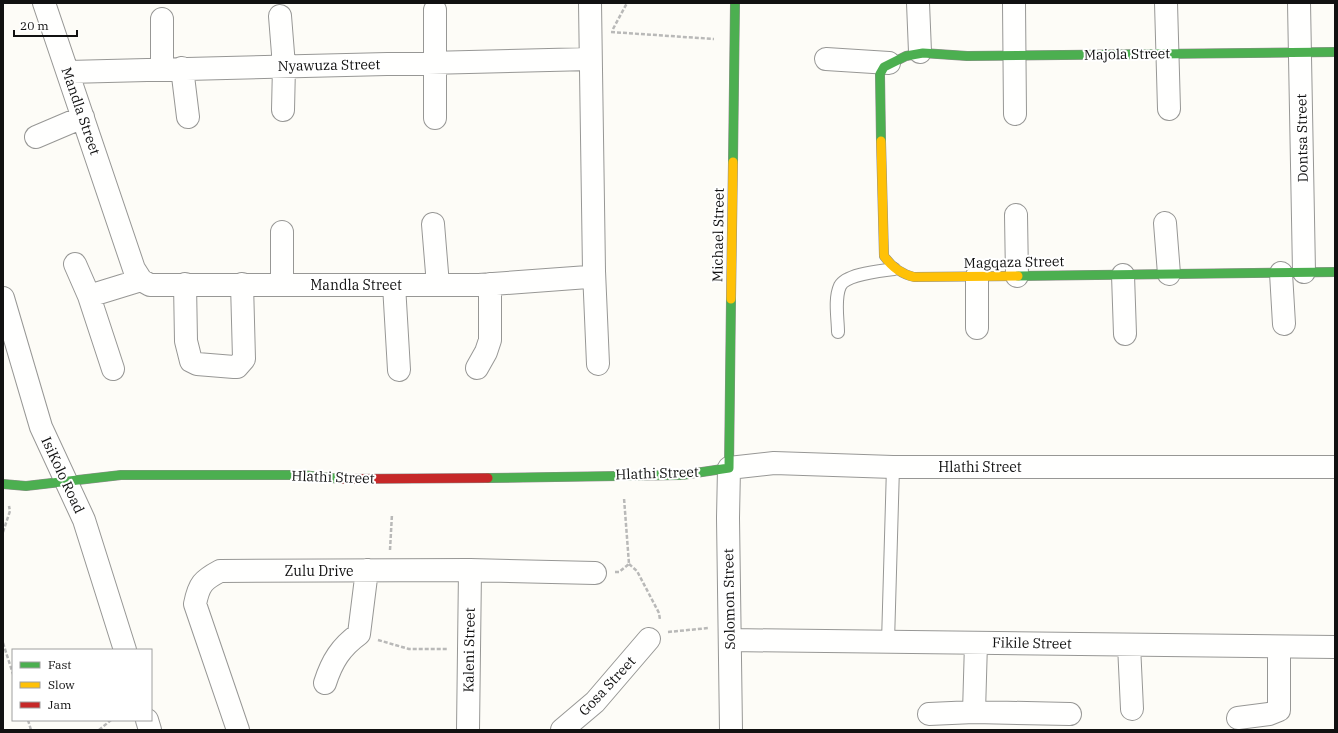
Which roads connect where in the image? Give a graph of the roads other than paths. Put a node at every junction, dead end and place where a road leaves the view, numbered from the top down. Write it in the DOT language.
graph roads {
  1 [pos="44,3"];
  2 [pos="590,3"];
  3 [pos="735,3"];
  4 [pos="918,3"];
  5 [pos="1166,3"];
  6 [pos="1299,3"];
  7 [pos="1014,4"];
  8 [pos="435,10"];
  9 [pos="280,16"];
  10 [pos="162,19"];
  11 [pos="920,52"];
  12 [pos="1335,52"];
  13 [pos="1300,53"];
  14 [pos="1166,54"];
  15 [pos="1015,56"];
  16 [pos="590,59"];
  17 [pos="826,59"];
  18 [pos="435,62"];
  19 [pos="284,66"];
  20 [pos="172,68"];
  21 [pos="884,68"];
  22 [pos="68,72"];
  23 [pos="1169,109"];
  24 [pos="284,110"];
  25 [pos="1015,114"];
  26 [pos="83,117"];
  27 [pos="188,117"];
  28 [pos="436,118"];
  29 [pos="36,137"];
  30 [pos="1016,215"];
  31 [pos="1165,223"];
  32 [pos="433,224"];
  33 [pos="282,232"];
  34 [pos="75,264"];
  35 [pos="894,269"];
  36 [pos="594,271"];
  37 [pos="1304,272"];
  38 [pos="1335,272"];
  39 [pos="1282,273"];
  40 [pos="1169,274"];
  41 [pos="1123,275"];
  42 [pos="977,276"];
  43 [pos="1017,276"];
  44 [pos="141,280"];
  45 [pos="185,284"];
  46 [pos="242,284"];
  47 [pos="490,284"];
  48 [pos="282,285"];
  49 [pos="394,285"];
  50 [pos="438,285"];
  51 [pos="89,296"];
  52 [pos="3,298"];
  53 [pos="1284,324"];
  54 [pos="977,328"];
  55 [pos="838,332"];
  56 [pos="1125,334"];
  57 [pos="598,364"];
  58 [pos="477,368"];
  59 [pos="113,370"];
  60 [pos="399,370"];
  61 [pos="893,467"];
  62 [pos="1335,467"];
  63 [pos="729,468"];
  64 [pos="66,482"];
  65 [pos="3,484"];
  66 [pos="367,570"];
  67 [pos="470,570"];
  68 [pos="594,573"];
  69 [pos="729,634"];
  70 [pos="655,636"];
  71 [pos="888,642"];
  72 [pos="976,643"];
  73 [pos="1129,645"];
  74 [pos="1279,647"];
  75 [pos="1335,647"];
  76 [pos="125,649"];
  77 [pos="325,683"];
  78 [pos="1132,709"];
  79 [pos="974,712"];
  80 [pos="929,714"];
  81 [pos="1070,714"];
  82 [pos="1238,718"];
  83 [pos="238,730"];
  84 [pos="468,730"];
  85 [pos="562,730"];
  86 [pos="731,730"];
  1 -- 22 [label="street, Mandla Street"];
  2 -- 16 [label="street"];
  3 -- 63 [label="street, Michael Street"];
  4 -- 11 [label="street"];
  5 -- 14 [label="street"];
  6 -- 13 [label="street, Dontsa Street"];
  7 -- 15 [label="street"];
  8 -- 18 [label="street"];
  9 -- 19 [label="street"];
  10 -- 20 [label="street"];
  11 -- 15 [label="street, Majola Street"];
  11 -- 21 [label="street, Majola Street"];
  12 -- 13 [label="street, Majola Street"];
  13 -- 14 [label="street, Majola Street"];
  13 -- 37 [label="street, Dontsa Street"];
  14 -- 15 [label="street, Majola Street"];
  14 -- 23 [label="street"];
  15 -- 25 [label="street"];
  16 -- 18 [label="street, Nyawuza Street"];
  16 -- 36 [label="street"];
  17 -- 21 [label="street"];
  18 -- 19 [label="street, Nyawuza Street"];
  18 -- 28 [label="street"];
  19 -- 20 [label="street, Nyawuza Street"];
  19 -- 24 [label="street"];
  20 -- 22 [label="street, Nyawuza Street"];
  20 -- 27 [label="street"];
  21 -- 35 [label="street"];
  22 -- 26 [label="street, Mandla Street"];
  26 -- 29 [label="street"];
  26 -- 44 [label="street, Mandla Street"];
  30 -- 43 [label="street"];
  31 -- 40 [label="street"];
  32 -- 50 [label="street"];
  33 -- 48 [label="street"];
  34 -- 51 [label="street"];
  35 -- 42 [label="street, Magqaza Street"];
  35 -- 55 [label="lane"];
  36 -- 47 [label="street, Mandla Street"];
  36 -- 57 [label="street"];
  37 -- 38 [label="street, Magqaza Street"];
  37 -- 39 [label="street, Magqaza Street"];
  39 -- 40 [label="street, Magqaza Street"];
  39 -- 53 [label="street"];
  40 -- 41 [label="street, Magqaza Street"];
  41 -- 43 [label="street, Magqaza Street"];
  41 -- 56 [label="street"];
  42 -- 43 [label="street, Magqaza Street"];
  42 -- 54 [label="street"];
  44 -- 45 [label="street, Mandla Street"];
  44 -- 51 [label="street"];
  45 -- 46 [label="street, Mandla Street"];
  45 -- 46 [label="street"];
  46 -- 48 [label="street, Mandla Street"];
  47 -- 50 [label="street, Mandla Street"];
  47 -- 58 [label="street"];
  48 -- 49 [label="street, Mandla Street"];
  49 -- 50 [label="street, Mandla Street"];
  49 -- 60 [label="street"];
  51 -- 59 [label="street"];
  52 -- 64 [label="street, IsiKolo Road"];
  61 -- 62 [label="street, Hlathi Street"];
  61 -- 63 [label="street, Hlathi Street"];
  61 -- 71 [label="lane"];
  63 -- 64 [label="street, Hlathi Street"];
  63 -- 69 [label="street, Solomon Street"];
  64 -- 65 [label="street, Hlathi Street"];
  64 -- 76 [label="street, IsiKolo Road"];
  66 -- 67 [label="street, Zulu Drive"];
  66 -- 77 [label="street"];
  66 -- 83 [label="street, Zulu Drive"];
  67 -- 68 [label="street, Zulu Drive"];
  67 -- 84 [label="street, Kaleni Street"];
  69 -- 71 [label="street, Fikile Street"];
  69 -- 86 [label="street, Solomon Street"];
  70 -- 85 [label="street, Gosa Street"];
  71 -- 72 [label="street, Fikile Street"];
  72 -- 73 [label="street, Fikile Street"];
  72 -- 79 [label="street"];
  73 -- 74 [label="street, Fikile Street"];
  73 -- 78 [label="street"];
  74 -- 75 [label="street, Fikile Street"];
  74 -- 82 [label="street"];
  79 -- 80 [label="street"];
  79 -- 81 [label="street"];
}
